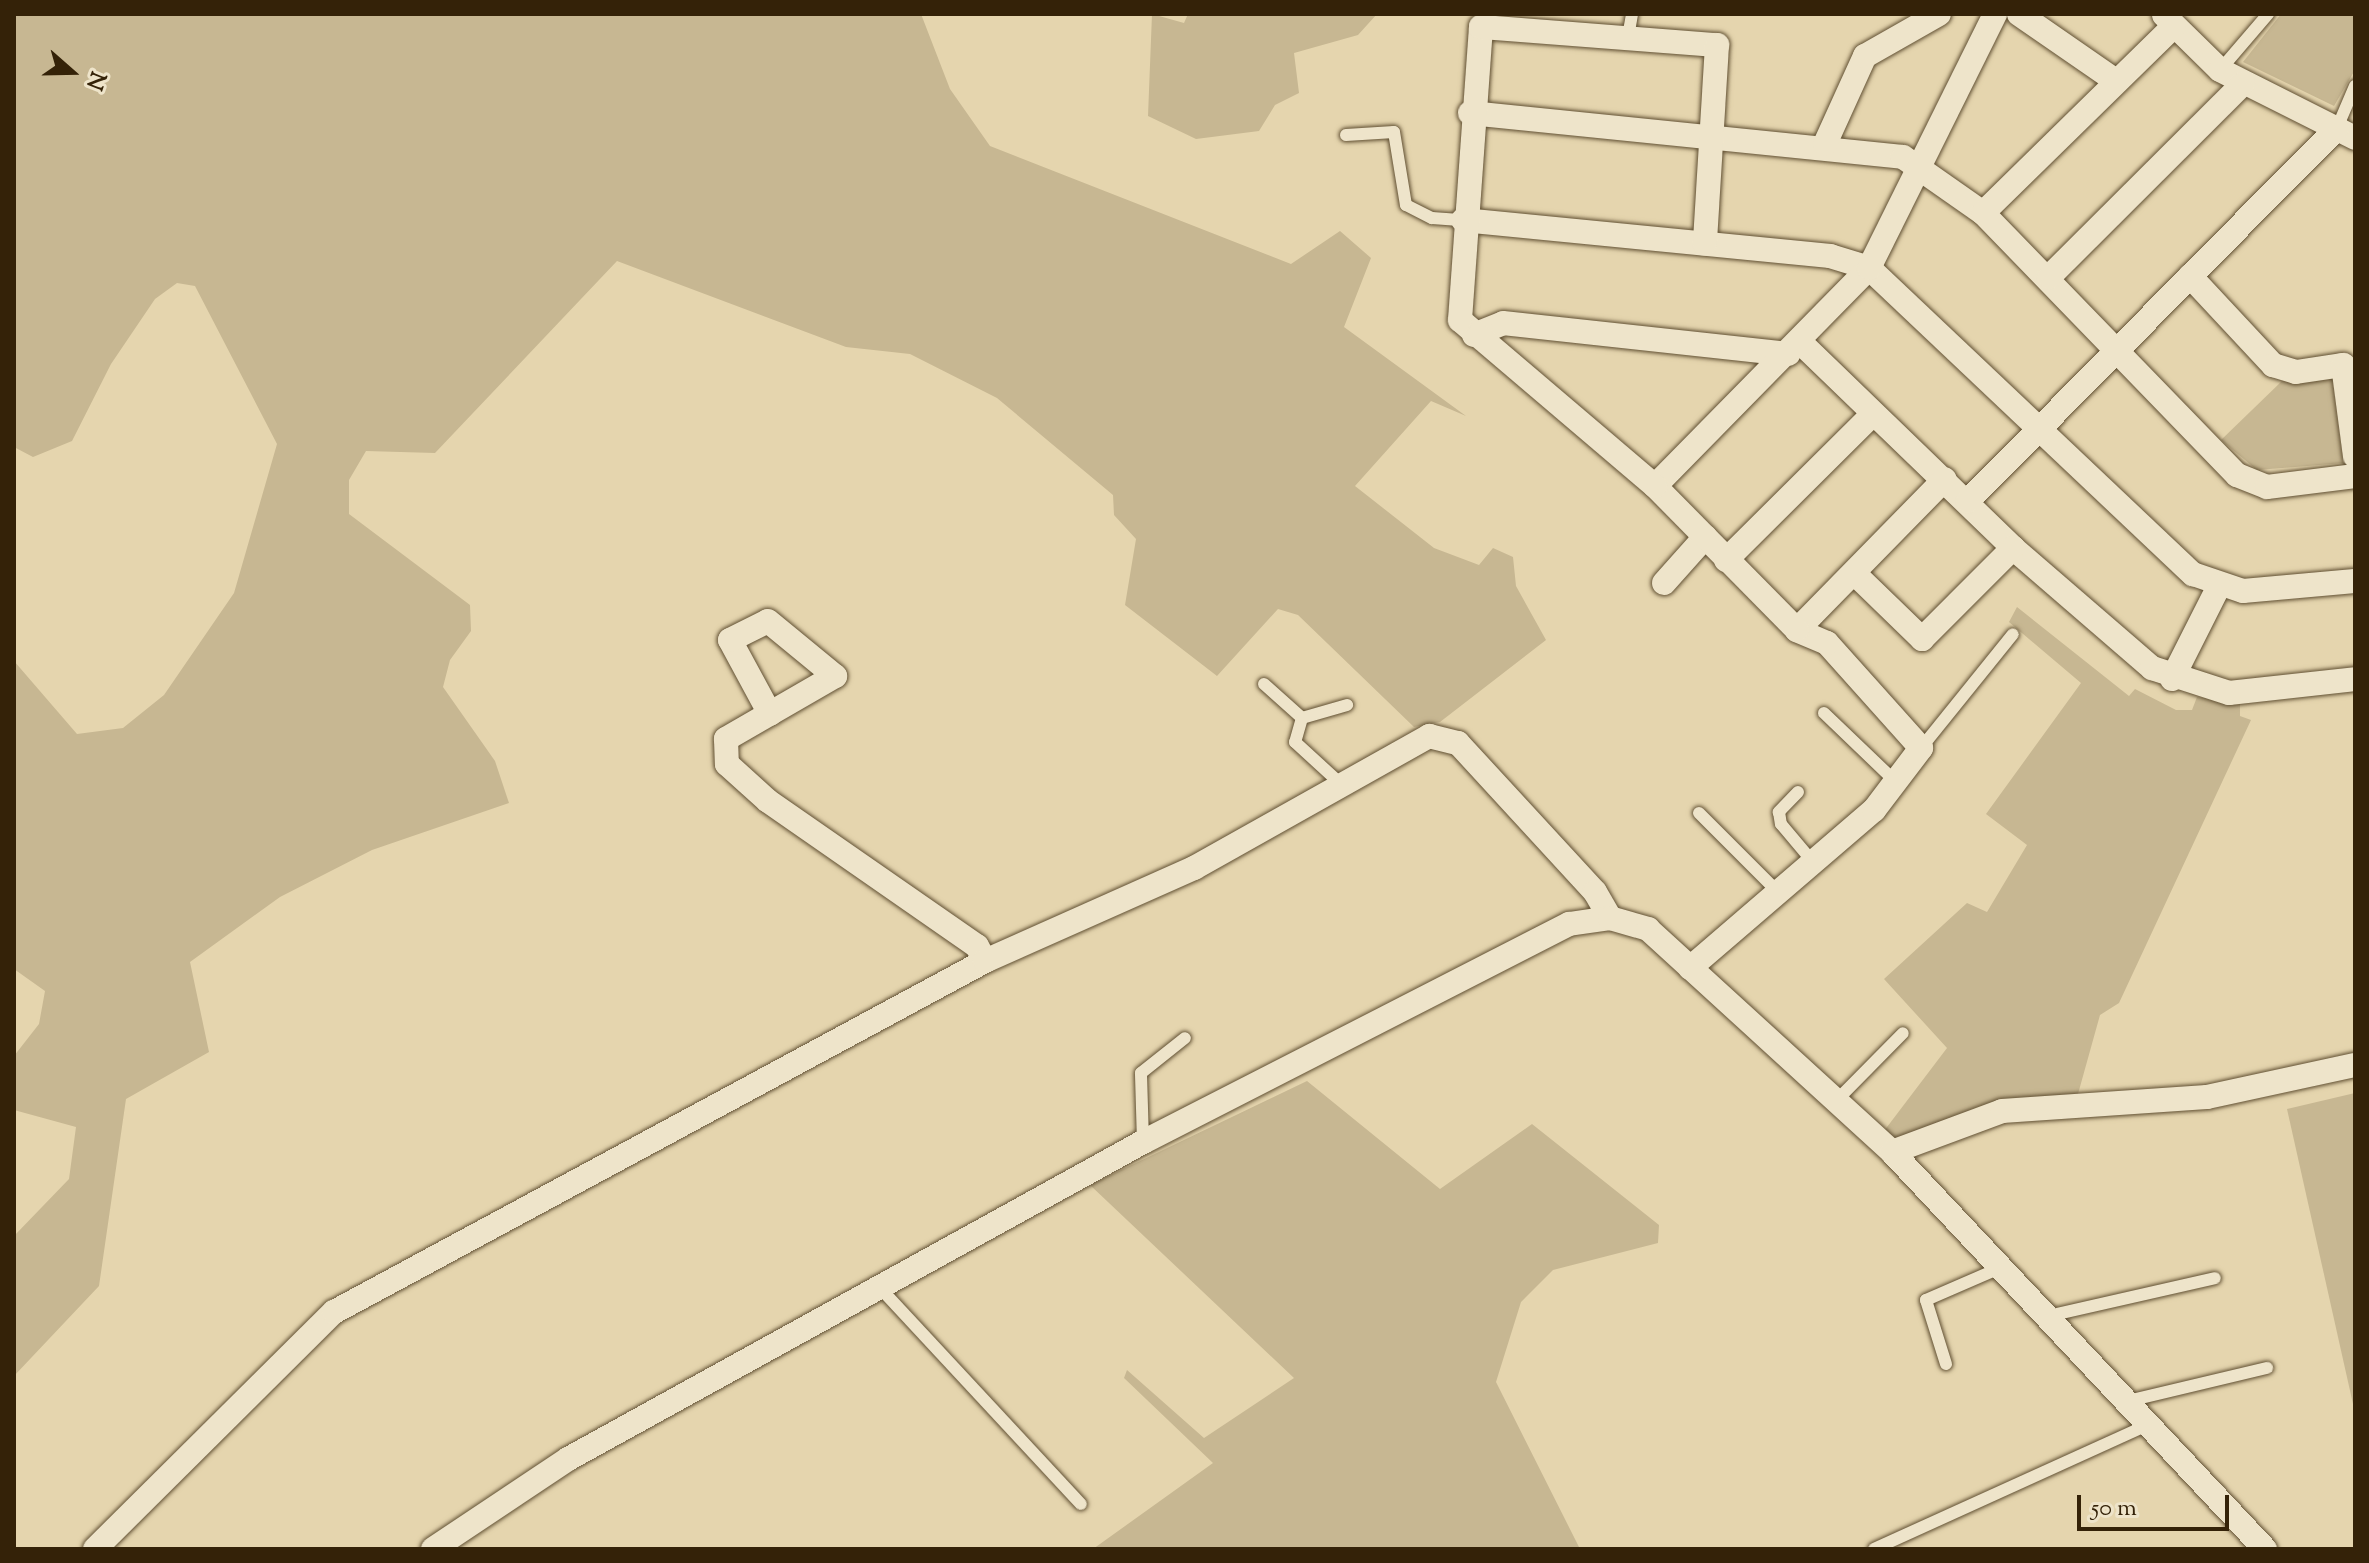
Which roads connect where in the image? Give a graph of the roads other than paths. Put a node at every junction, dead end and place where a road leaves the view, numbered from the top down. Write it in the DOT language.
graph roads {
  1 [pos="1939,14"];
  2 [pos="1995,14"];
  3 [pos="2019,14"];
  4 [pos="2268,14"];
  5 [pos="2169,20"];
  6 [pos="1630,25"];
  7 [pos="2220,70"];
  8 [pos="2116,81"];
  9 [pos="2243,84"];
  10 [pos="2355,86"];
  11 [pos="1470,113"];
  12 [pos="2346,133"];
  13 [pos="1346,135"];
  14 [pos="1715,136"];
  15 [pos="1825,144"];
  16 [pos="1921,166"];
  17 [pos="1983,213"];
  18 [pos="1463,220"];
  19 [pos="1705,244"];
  20 [pos="1869,268"];
  21 [pos="2190,276"];
  22 [pos="2049,277"];
  23 [pos="1474,335"];
  24 [pos="1794,348"];
  25 [pos="2118,348"];
  26 [pos="1872,415"];
  27 [pos="2040,427"];
  28 [pos="2355,456"];
  29 [pos="2355,476"];
  30 [pos="1945,479"];
  31 [pos="1655,486"];
  32 [pos="1968,501"];
  33 [pos="1705,537"];
  34 [pos="2013,548"];
  35 [pos="1726,560"];
  36 [pos="1854,573"];
  37 [pos="2355,581"];
  38 [pos="1664,583"];
  39 [pos="2219,586"];
  40 [pos="1797,630"];
  41 [pos="2013,634"];
  42 [pos="2172,679"];
  43 [pos="2355,679"];
  44 [pos="1264,684"];
  45 [pos="1347,705"];
  46 [pos="1824,713"];
  47 [pos="770,714"];
  48 [pos="1302,718"];
  49 [pos="1921,748"];
  50 [pos="1898,783"];
  51 [pos="1342,785"];
  52 [pos="1798,792"];
  53 [pos="1699,813"];
  54 [pos="1813,862"];
  55 [pos="1778,892"];
  56 [pos="1610,918"];
  57 [pos="985,961"];
  58 [pos="1690,968"];
  59 [pos="1903,1033"];
  60 [pos="1185,1038"];
  61 [pos="2355,1065"];
  62 [pos="1836,1101"];
  63 [pos="1143,1142"];
  64 [pos="1892,1152"];
  65 [pos="2002,1267"];
  66 [pos="2215,1278"];
  67 [pos="882,1290"];
  68 [pos="2048,1316"];
  69 [pos="1946,1364"];
  70 [pos="2267,1368"];
  71 [pos="2128,1401"];
  72 [pos="2150,1424"];
  73 [pos="1081,1504"];
  74 [pos="95,1549"];
  75 [pos="433,1549"];
  76 [pos="1874,1549"];
  77 [pos="2265,1549"];
  1 -- 15 [label="street"];
  2 -- 16 [label="street"];
  3 -- 8 [label="street"];
  4 -- 7 [label="lane"];
  5 -- 7 [label="street"];
  5 -- 8 [label="street"];
  6 -- 11 [label="street"];
  6 -- 14 [label="street"];
  7 -- 9 [label="street"];
  8 -- 17 [label="street"];
  9 -- 12 [label="street"];
  9 -- 22 [label="street"];
  10 -- 12 [label="lane"];
  11 -- 14 [label="street"];
  11 -- 18 [label="street"];
  12 -- 21 [label="street"];
  13 -- 18 [label="lane"];
  14 -- 15 [label="street"];
  14 -- 19 [label="street"];
  15 -- 16 [label="street"];
  16 -- 17 [label="street"];
  16 -- 20 [label="street"];
  17 -- 22 [label="street"];
  18 -- 19 [label="street"];
  18 -- 23 [label="street"];
  19 -- 20 [label="street"];
  20 -- 24 [label="street"];
  20 -- 27 [label="street"];
  21 -- 25 [label="street"];
  21 -- 28 [label="street"];
  22 -- 25 [label="street"];
  23 -- 24 [label="street"];
  23 -- 31 [label="street"];
  24 -- 26 [label="street"];
  24 -- 31 [label="street"];
  25 -- 27 [label="street"];
  25 -- 29 [label="street"];
  26 -- 30 [label="street"];
  26 -- 35 [label="street"];
  27 -- 32 [label="street"];
  27 -- 39 [label="street"];
  30 -- 32 [label="street"];
  30 -- 36 [label="street"];
  31 -- 33 [label="street"];
  32 -- 34 [label="street"];
  33 -- 35 [label="street"];
  33 -- 38 [label="street"];
  34 -- 36 [label="street"];
  34 -- 42 [label="street"];
  35 -- 40 [label="street"];
  36 -- 40 [label="street"];
  37 -- 39 [label="street"];
  39 -- 42 [label="street"];
  40 -- 49 [label="street"];
  41 -- 49 [label="lane"];
  42 -- 43 [label="street"];
  44 -- 48 [label="lane"];
  45 -- 48 [label="lane"];
  46 -- 50 [label="lane"];
  47 -- 57 [label="street"];
  48 -- 51 [label="lane"];
  49 -- 50 [label="street"];
  50 -- 54 [label="street"];
  51 -- 56 [label="street"];
  51 -- 57 [label="street"];
  52 -- 54 [label="lane"];
  53 -- 55 [label="lane"];
  54 -- 55 [label="street"];
  55 -- 58 [label="street"];
  56 -- 58 [label="street"];
  56 -- 63 [label="street"];
  57 -- 74 [label="street"];
  58 -- 62 [label="street"];
  59 -- 62 [label="lane"];
  60 -- 63 [label="lane"];
  61 -- 64 [label="street"];
  62 -- 64 [label="street"];
  63 -- 67 [label="street"];
  64 -- 65 [label="street"];
  65 -- 68 [label="street"];
  65 -- 69 [label="lane"];
  66 -- 68 [label="lane"];
  67 -- 73 [label="lane"];
  67 -- 75 [label="street"];
  68 -- 71 [label="street"];
  70 -- 71 [label="lane"];
  71 -- 72 [label="street"];
  72 -- 76 [label="lane"];
  72 -- 77 [label="street"];
}
